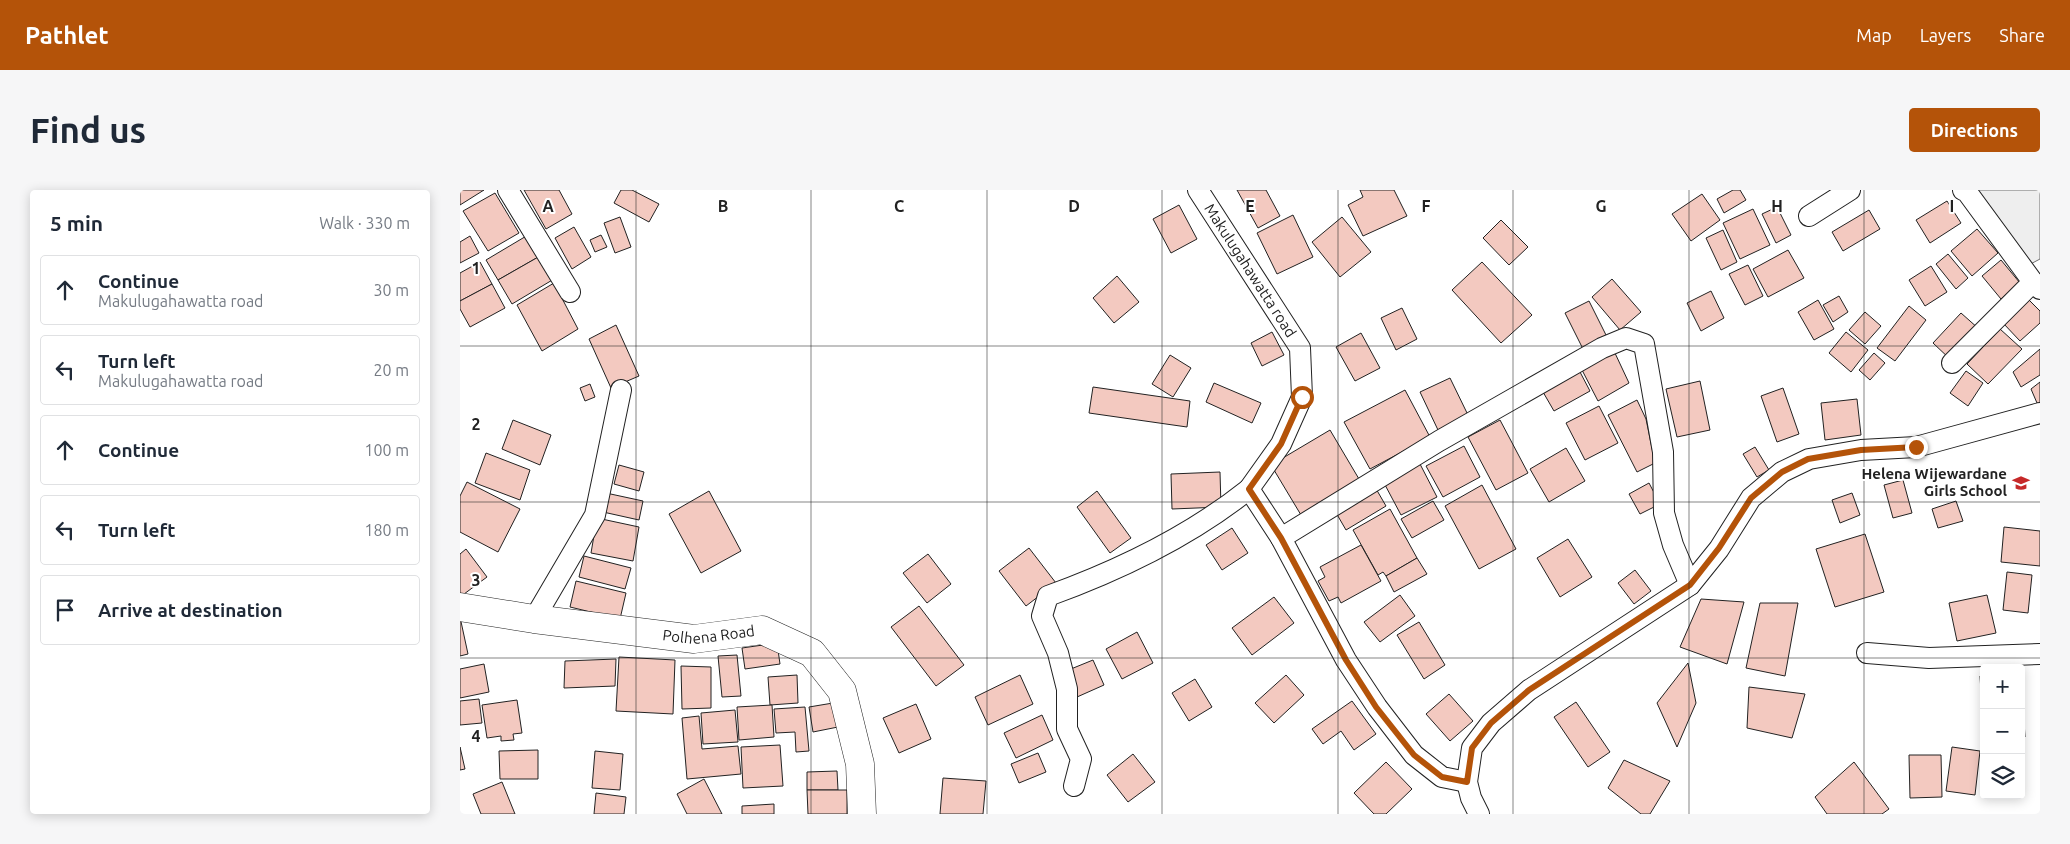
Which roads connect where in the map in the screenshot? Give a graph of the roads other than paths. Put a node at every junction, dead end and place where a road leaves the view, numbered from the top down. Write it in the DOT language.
graph roads {
  1 [pos="508,190"];
  2 [pos="1198,190"];
  3 [pos="1850,190"];
  4 [pos="1963,190"];
  5 [pos="1809,216"];
  6 [pos="2036,285"];
  7 [pos="570,292"];
  8 [pos="1952,363"];
  9 [pos="621,390"];
  10 [pos="2040,413"];
  11 [pos="1249,489"];
  12 [pos="1281,538"];
  13 [pos="1690,585"];
  14 [pos="460,607"];
  15 [pos="534,619"];
  16 [pos="1867,653"];
  17 [pos="2040,654"];
  18 [pos="1467,782"];
  19 [pos="1074,786"];
  20 [pos="862,814"];
  21 [pos="1480,814"];
  1 -- 7 [label="street"];
  2 -- 11 [label="street, Makulugahawatta road"];
  3 -- 5 [label="street"];
  4 -- 6 [label="street"];
  6 -- 8 [label="street"];
  9 -- 15 [label="street"];
  10 -- 13 [label="street"];
  11 -- 12 [label="street"];
  11 -- 19 [label="street, Makulugahawatta road"];
  12 -- 13 [label="street"];
  12 -- 18 [label="street"];
  13 -- 18 [label="street"];
  14 -- 15 [label="street, Polhena Road"];
  15 -- 20 [label="street, Polhena Road"];
  16 -- 17 [label="street"];
  18 -- 21 [label="street"];
}
